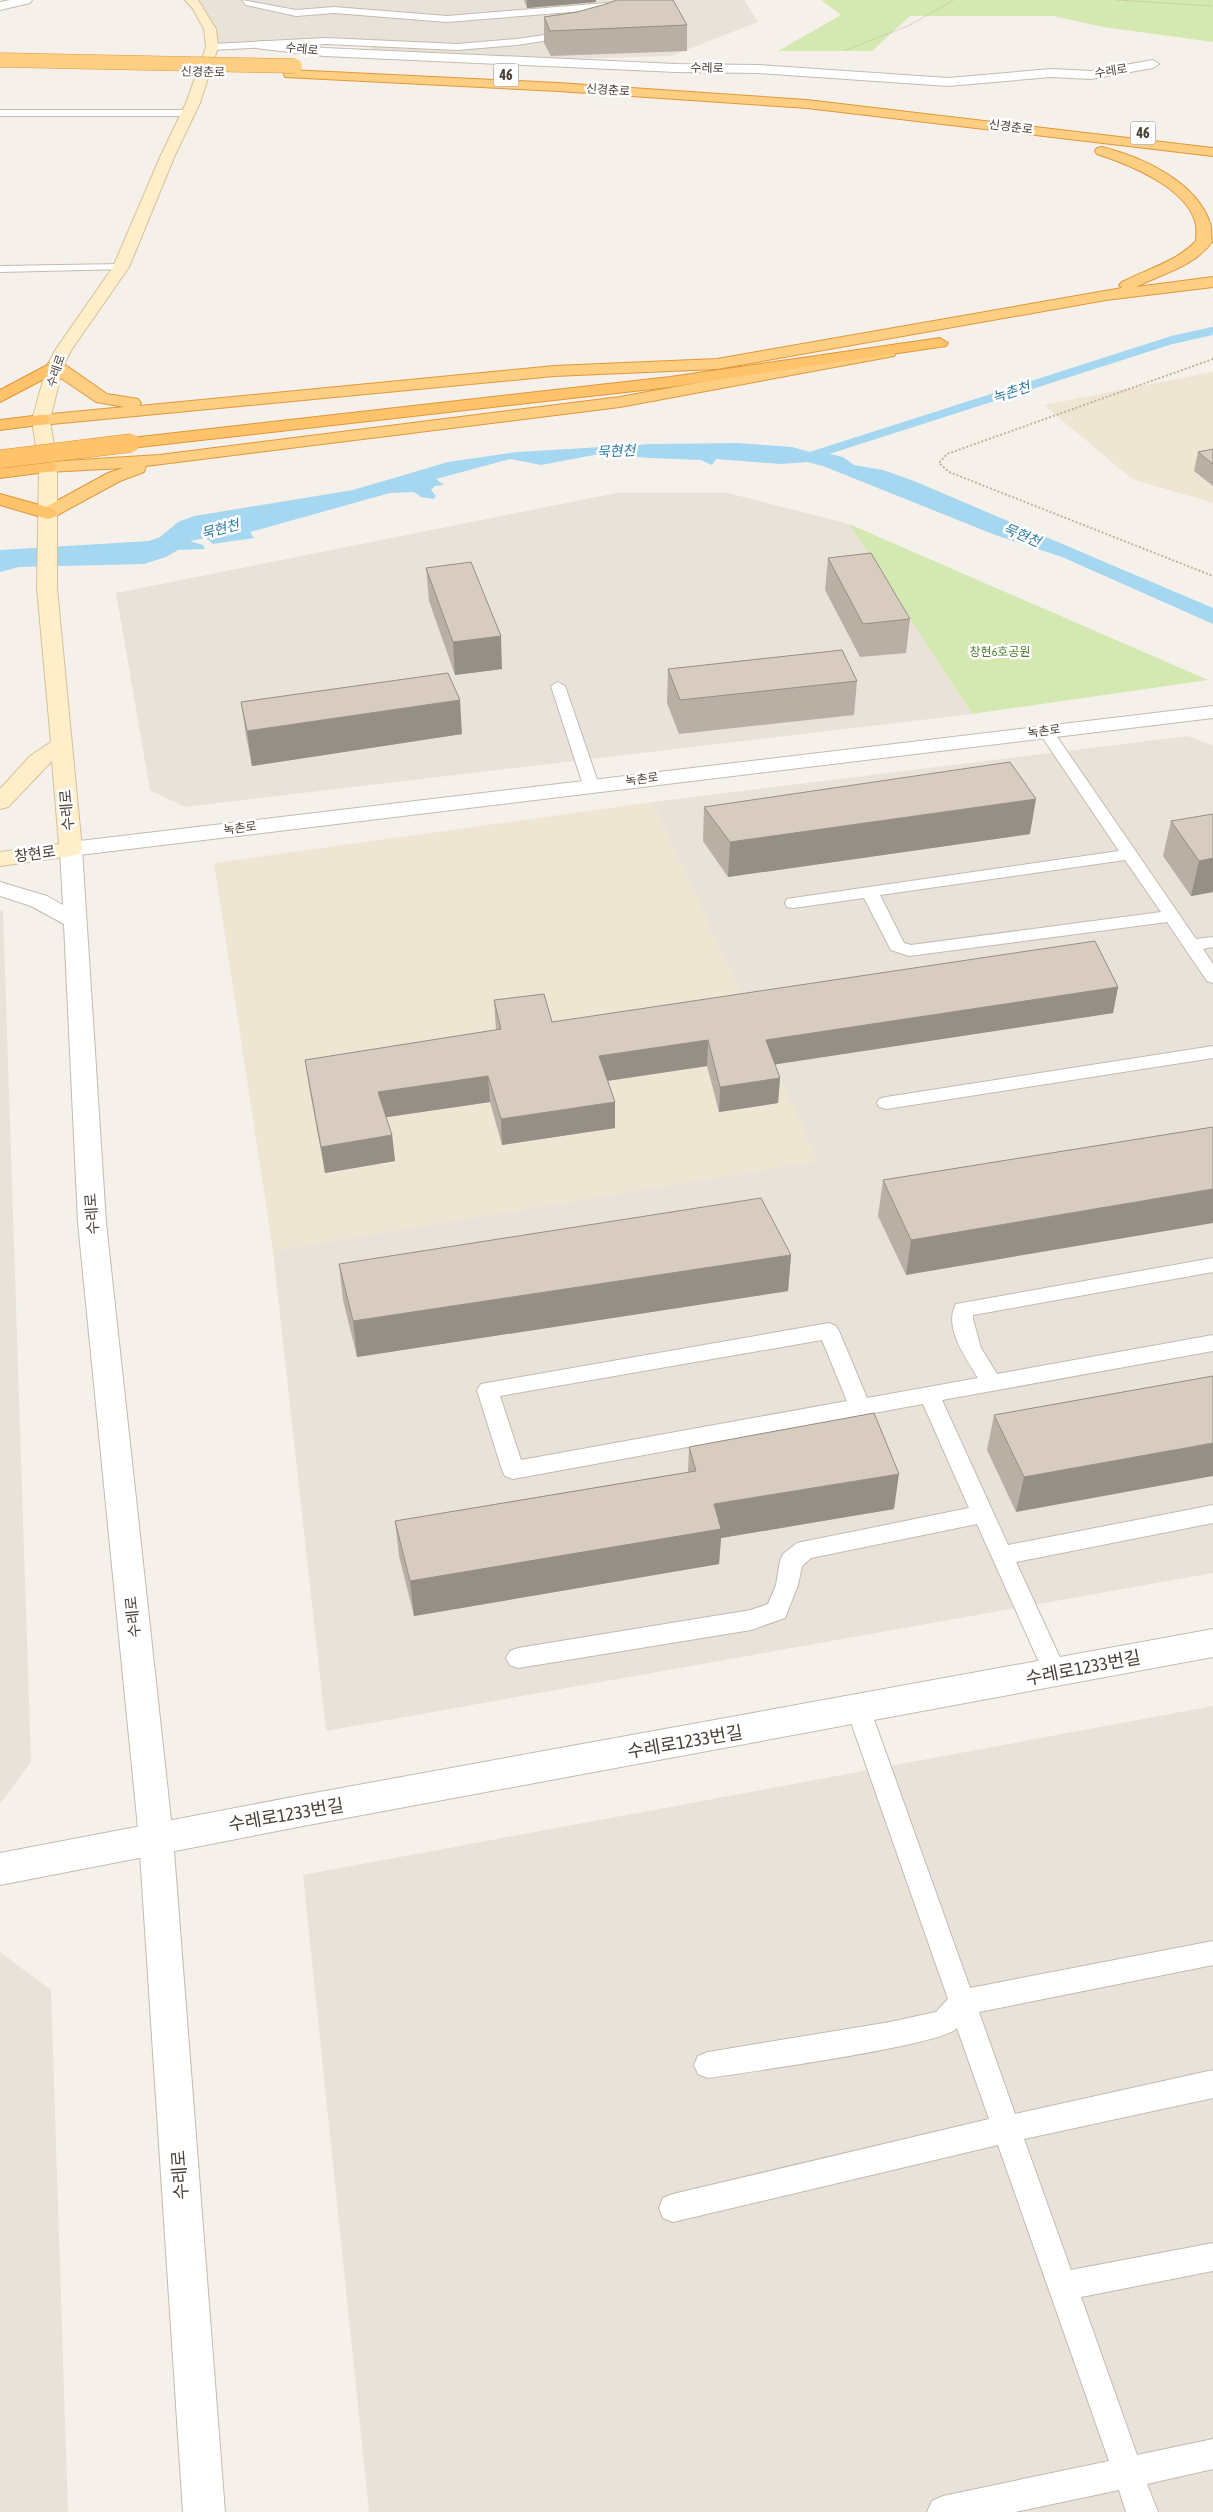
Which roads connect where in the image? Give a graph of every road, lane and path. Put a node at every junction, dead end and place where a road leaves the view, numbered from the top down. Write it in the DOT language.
graph roads {
  1 [pos="26,0"];
  2 [pos="192,0"];
  3 [pos="246,0"];
  4 [pos="627,0"];
  5 [pos="954,0"];
  6 [pos="1117,0"];
  7 [pos="0,6"];
  8 [pos="1213,6"];
  9 [pos="585,31"];
  10 [pos="272,36"];
  11 [pos="254,45"];
  12 [pos="212,47"];
  13 [pos="840,53"];
  14 [pos="0,60"];
  15 [pos="1153,64"];
  16 [pos="0,69"];
  17 [pos="292,70"];
  18 [pos="807,104"];
  19 [pos="0,113"];
  20 [pos="187,113"];
  21 [pos="1213,141"];
  22 [pos="1213,152"];
  23 [pos="120,267"];
  24 [pos="0,269"];
  25 [pos="1213,282"];
  26 [pos="1213,291"];
  27 [pos="1106,295"];
  28 [pos="1016,327"];
  29 [pos="959,339"];
  30 [pos="940,343"];
  31 [pos="1213,359"];
  32 [pos="717,364"];
  33 [pos="55,366"];
  34 [pos="0,397"];
  35 [pos="161,407"];
  36 [pos="41,420"];
  37 [pos="0,425"];
  38 [pos="130,436"];
  39 [pos="0,441"];
  40 [pos="0,459"];
  41 [pos="159,460"];
  42 [pos="48,467"];
  43 [pos="0,473"];
  44 [pos="0,499"];
  45 [pos="48,513"];
  46 [pos="1213,576"];
  47 [pos="558,686"];
  48 [pos="1213,712"];
  49 [pos="1046,731"];
  50 [pos="62,745"];
  51 [pos="591,786"];
  52 [pos="0,802"];
  53 [pos="71,849"];
  54 [pos="1130,854"];
  55 [pos="0,859"];
  56 [pos="0,889"];
  57 [pos="870,892"];
  58 [pos="793,903"];
  59 [pos="1171,916"];
  60 [pos="75,921"];
  61 [pos="1213,942"];
  62 [pos="1191,945"];
  63 [pos="1213,977"];
  64 [pos="1213,1052"];
  65 [pos="886,1103"];
  66 [pos="1213,1264"];
  67 [pos="1213,1344"];
  68 [pos="992,1383"];
  69 [pos="929,1394"];
  70 [pos="860,1406"];
  71 [pos="983,1514"];
  72 [pos="1213,1514"];
  73 [pos="1003,1555"];
  74 [pos="1213,1643"];
  75 [pos="518,1658"];
  76 [pos="1055,1673"];
  77 [pos="859,1710"];
  78 [pos="156,1838"];
  79 [pos="0,1869"];
  80 [pos="1213,1952"];
  81 [pos="963,2002"];
  82 [pos="708,2065"];
  83 [pos="1213,2084"];
  84 [pos="1008,2129"];
  85 [pos="673,2208"];
  86 [pos="1213,2257"];
  87 [pos="1063,2286"];
  88 [pos="1213,2454"];
  89 [pos="1128,2472"];
  90 [pos="204,2512"];
  91 [pos="943,2512"];
  92 [pos="1142,2512"];
  1 -- 7 [label="street"];
  2 -- 12 [label="main road"];
  3 -- 4 [label="lane"];
  5 -- 13 [label="path"];
  6 -- 8 [label="path"];
  9 -- 11 [label="lane"];
  10 -- 11 [label="lane"];
  11 -- 12 [label="lane"];
  11 -- 15 [label="street, 수레로"];
  12 -- 20 [label="main road, 수레로"];
  14 -- 17 [label="highway, 신경춘로 / 46, bridge"];
  16 -- 17 [label="highway, 신경춘로 / 46"];
  17 -- 18 [label="highway, 신경춘로"];
  17 -- 21 [label="highway, 신경춘로 / 46"];
  18 -- 22 [label="highway, 신경춘로"];
  18 -- 27 [label="highway"];
  19 -- 20 [label="lane"];
  20 -- 23 [label="main road, 수레로"];
  23 -- 24 [label="lane"];
  23 -- 33 [label="main road, 수레로"];
  25 -- 27 [label="highway"];
  26 -- 28 [label="highway"];
  27 -- 32 [label="highway"];
  29 -- 30 [label="highway"];
  30 -- 38 [label="highway"];
  30 -- 41 [label="highway"];
  31 -- 46 [label="path"];
  32 -- 35 [label="highway"];
  32 -- 38 [label="highway"];
  33 -- 34 [label="highway"];
  33 -- 35 [label="highway"];
  33 -- 36 [label="main road, 수레로"];
  35 -- 36 [label="highway"];
  36 -- 37 [label="highway"];
  36 -- 42 [label="main road, 수레로"];
  38 -- 39 [label="highway"];
  38 -- 40 [label="highway, bridge"];
  41 -- 42 [label="highway"];
  41 -- 45 [label="highway"];
  42 -- 43 [label="highway"];
  42 -- 45 [label="main road, 수레로"];
  44 -- 45 [label="highway"];
  45 -- 50 [label="main road, 수레로"];
  47 -- 51 [label="lane"];
  48 -- 49 [label="street, 녹촌로"];
  49 -- 51 [label="street, 녹촌로"];
  49 -- 54 [label="lane"];
  50 -- 52 [label="main road"];
  50 -- 53 [label="main road, 수레로"];
  51 -- 53 [label="street, 녹촌로"];
  53 -- 55 [label="main road, 창현로"];
  53 -- 60 [label="street, 수레로"];
  54 -- 57 [label="lane"];
  54 -- 59 [label="lane"];
  56 -- 60 [label="street"];
  57 -- 58 [label="lane"];
  57 -- 59 [label="lane"];
  59 -- 62 [label="lane"];
  60 -- 78 [label="street, 수레로"];
  61 -- 62 [label="lane"];
  62 -- 63 [label="lane"];
  64 -- 65 [label="lane"];
  66 -- 68 [label="lane"];
  67 -- 68 [label="lane"];
  68 -- 69 [label="lane"];
  69 -- 70 [label="lane"];
  69 -- 71 [label="lane"];
  70 -- 70 [label="lane"];
  71 -- 73 [label="lane"];
  71 -- 75 [label="lane"];
  72 -- 73 [label="lane"];
  73 -- 76 [label="lane"];
  74 -- 76 [label="street, 수레로1233번길"];
  76 -- 77 [label="street, 수레로1233번길"];
  77 -- 78 [label="street, 수레로1233번길"];
  77 -- 81 [label="lane"];
  78 -- 79 [label="street"];
  78 -- 90 [label="street, 수레로"];
  80 -- 81 [label="lane"];
  81 -- 82 [label="lane"];
  81 -- 84 [label="lane"];
  83 -- 84 [label="lane"];
  84 -- 85 [label="lane"];
  84 -- 87 [label="lane"];
  86 -- 87 [label="lane"];
  87 -- 89 [label="lane"];
  88 -- 89 [label="lane"];
  89 -- 91 [label="lane"];
  89 -- 92 [label="lane"];
}
